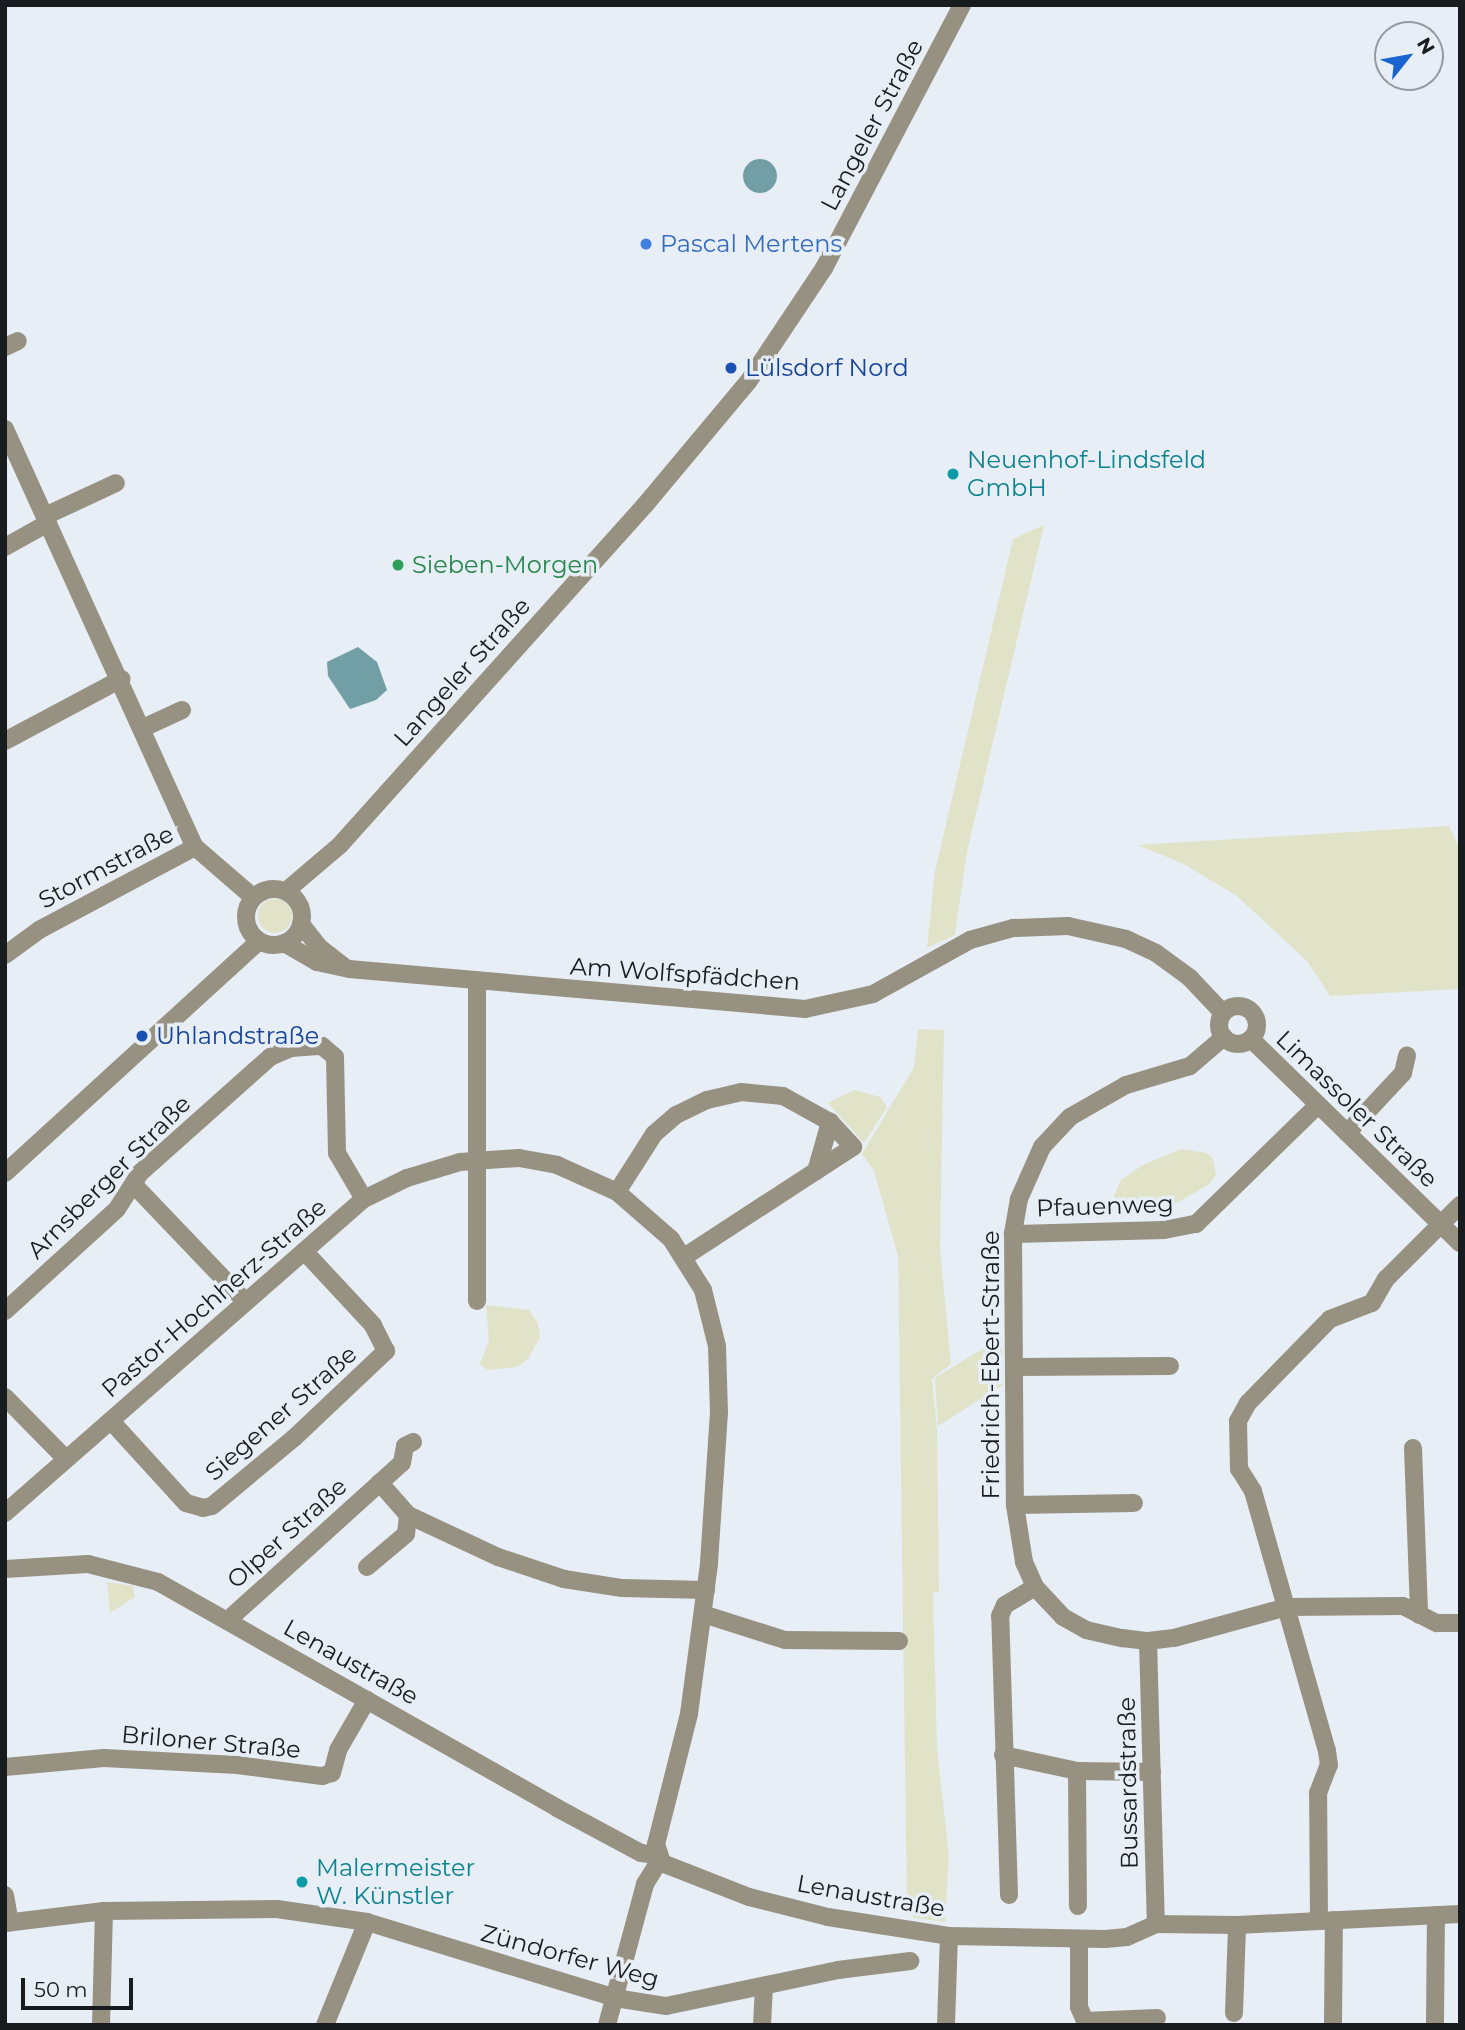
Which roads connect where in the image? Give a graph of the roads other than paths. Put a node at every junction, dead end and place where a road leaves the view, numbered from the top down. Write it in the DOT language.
graph roads {
  1 [pos="962,5"];
  2 [pos="5,429"];
  3 [pos="117,483"];
  4 [pos="46,519"];
  5 [pos="5,547"];
  6 [pos="121,680"];
  7 [pos="182,710"];
  8 [pos="143,728"];
  9 [pos="5,741"];
  10 [pos="340,845"];
  11 [pos="195,847"];
  12 [pos="286,891"];
  13 [pos="253,897"];
  14 [pos="301,917"];
  15 [pos="258,941"];
  16 [pos="284,943"];
  17 [pos="5,955"];
  18 [pos="349,969"];
  19 [pos="477,982"];
  20 [pos="1223,1013"];
  21 [pos="1224,1037"];
  22 [pos="1251,1039"];
  23 [pos="1407,1055"];
  24 [pos="1318,1105"];
  25 [pos="830,1122"];
  26 [pos="1347,1133"];
  27 [pos="478,1159"];
  28 [pos="816,1171"];
  29 [pos="5,1173"];
  30 [pos="134,1185"];
  31 [pos="617,1192"];
  32 [pos="364,1199"];
  33 [pos="1460,1205"];
  34 [pos="1441,1224"];
  35 [pos="1013,1234"];
  36 [pos="1460,1242"];
  37 [pos="304,1251"];
  38 [pos="684,1257"];
  39 [pos="245,1301"];
  40 [pos="477,1301"];
  41 [pos="5,1311"];
  42 [pos="1170,1366"];
  43 [pos="1014,1367"];
  44 [pos="5,1397"];
  45 [pos="111,1421"];
  46 [pos="413,1442"];
  47 [pos="1413,1448"];
  48 [pos="66,1459"];
  49 [pos="380,1483"];
  50 [pos="1134,1503"];
  51 [pos="1015,1505"];
  52 [pos="5,1513"];
  53 [pos="408,1515"];
  54 [pos="367,1567"];
  55 [pos="5,1569"];
  56 [pos="1035,1587"];
  57 [pos="706,1590"];
  58 [pos="1287,1607"];
  59 [pos="703,1614"];
  60 [pos="1419,1615"];
  61 [pos="228,1620"];
  62 [pos="1460,1623"];
  63 [pos="899,1640"];
  64 [pos="1149,1642"];
  65 [pos="367,1700"];
  66 [pos="1003,1755"];
  67 [pos="5,1767"];
  68 [pos="1077,1771"];
  69 [pos="1152,1772"];
  70 [pos="660,1859"];
  71 [pos="5,1895"];
  72 [pos="1009,1895"];
  73 [pos="1078,1906"];
  74 [pos="104,1911"];
  75 [pos="1460,1914"];
  76 [pos="1436,1915"];
  77 [pos="1326,1920"];
  78 [pos="367,1922"];
  79 [pos="7,1923"];
  80 [pos="1156,1924"];
  81 [pos="1237,1925"];
  82 [pos="949,1936"];
  83 [pos="1079,1939"];
  84 [pos="910,1961"];
  85 [pos="764,1987"];
  86 [pos="615,1998"];
  87 [pos="1234,2013"];
  88 [pos="1157,2018"];
  89 [pos="101,2025"];
  90 [pos="325,2025"];
  91 [pos="607,2025"];
  92 [pos="762,2025"];
  93 [pos="946,2025"];
  94 [pos="1333,2025"];
  95 [pos="1435,2025"];
  1 -- 10 [label="street, Langeler Straße"];
  2 -- 4 [label="street"];
  3 -- 4 [label="street"];
  4 -- 5 [label="street"];
  4 -- 6 [label="street"];
  6 -- 8 [label="street"];
  6 -- 9 [label="street"];
  7 -- 8 [label="street"];
  8 -- 11 [label="street"];
  10 -- 12 [label="street, Langeler Straße"];
  10 -- 14 [label="street, Langeler Straße"];
  11 -- 13 [label="street"];
  11 -- 17 [label="street, Stormstraße"];
  12 -- 13 [label="street"];
  12 -- 14 [label="street"];
  13 -- 15 [label="street"];
  14 -- 16 [label="street"];
  14 -- 18 [label="street"];
  15 -- 16 [label="street"];
  15 -- 29 [label="street"];
  16 -- 18 [label="street, Am Wolfspfädchen"];
  18 -- 19 [label="street, Am Wolfspfädchen"];
  19 -- 20 [label="street, Am Wolfspfädchen"];
  19 -- 27 [label="street"];
  20 -- 21 [label="street"];
  20 -- 22 [label="street"];
  21 -- 22 [label="street"];
  21 -- 35 [label="street, Friedrich-Ebert-Straße"];
  22 -- 24 [label="street, Limassoler Straße"];
  23 -- 26 [label="street"];
  24 -- 26 [label="street, Limassoler Straße"];
  24 -- 35 [label="street, Pfauenweg"];
  25 -- 28 [label="street"];
  25 -- 28 [label="street"];
  25 -- 31 [label="street"];
  26 -- 34 [label="street, Limassoler Straße"];
  27 -- 31 [label="street, Pastor-Hochherz-Straße"];
  27 -- 32 [label="street, Pastor-Hochherz-Straße"];
  27 -- 40 [label="street"];
  28 -- 38 [label="street"];
  30 -- 32 [label="street, Arnsberger Straße"];
  30 -- 39 [label="street"];
  30 -- 41 [label="street, Arnsberger Straße"];
  31 -- 38 [label="street, Pastor-Hochherz-Straße"];
  32 -- 37 [label="street, Pastor-Hochherz-Straße"];
  33 -- 34 [label="street"];
  34 -- 36 [label="street, Limassoler Straße"];
  34 -- 58 [label="street"];
  35 -- 43 [label="street, Friedrich-Ebert-Straße"];
  37 -- 39 [label="street, Pastor-Hochherz-Straße"];
  37 -- 45 [label="street, Siegener Straße"];
  38 -- 57 [label="street, Pastor-Hochherz-Straße"];
  39 -- 45 [label="street, Pastor-Hochherz-Straße"];
  42 -- 43 [label="street"];
  43 -- 51 [label="street, Friedrich-Ebert-Straße"];
  44 -- 48 [label="street"];
  45 -- 48 [label="street, Pastor-Hochherz-Straße"];
  46 -- 49 [label="street, Olper Straße"];
  47 -- 60 [label="street"];
  48 -- 52 [label="street, Pastor-Hochherz-Straße"];
  49 -- 53 [label="street, Olper Straße"];
  49 -- 61 [label="street, Olper Straße"];
  50 -- 51 [label="street"];
  51 -- 56 [label="street, Friedrich-Ebert-Straße"];
  53 -- 54 [label="street"];
  53 -- 57 [label="street"];
  55 -- 61 [label="street, Lenaustraße"];
  56 -- 64 [label="street, Friedrich-Ebert-Straße"];
  56 -- 66 [label="street"];
  57 -- 59 [label="street, Pastor-Hochherz-Straße"];
  58 -- 60 [label="street"];
  58 -- 64 [label="street"];
  58 -- 77 [label="street"];
  59 -- 63 [label="street"];
  59 -- 70 [label="street, Pastor-Hochherz-Straße"];
  60 -- 62 [label="street"];
  61 -- 65 [label="street, Lenaustraße"];
  64 -- 69 [label="street, Bussardstraße"];
  65 -- 67 [label="street, Briloner Straße"];
  65 -- 70 [label="street, Lenaustraße"];
  66 -- 68 [label="street"];
  66 -- 72 [label="street"];
  68 -- 69 [label="street"];
  68 -- 73 [label="street"];
  69 -- 80 [label="street, Bussardstraße"];
  70 -- 82 [label="street, Lenaustraße"];
  70 -- 86 [label="street, Pastor-Hochherz-Straße"];
  71 -- 79 [label="street, Zündorfer Weg"];
  74 -- 78 [label="street, Zündorfer Weg"];
  74 -- 79 [label="street, Zündorfer Weg"];
  74 -- 89 [label="street"];
  75 -- 76 [label="street, Lenaustraße"];
  76 -- 77 [label="street, Lenaustraße"];
  76 -- 95 [label="street"];
  77 -- 81 [label="street, Lenaustraße"];
  77 -- 94 [label="street"];
  78 -- 86 [label="street, Zündorfer Weg"];
  78 -- 90 [label="street"];
  80 -- 81 [label="street, Lenaustraße"];
  80 -- 83 [label="street, Lenaustraße"];
  81 -- 87 [label="street"];
  82 -- 83 [label="street, Lenaustraße"];
  82 -- 93 [label="street"];
  83 -- 88 [label="street"];
  84 -- 85 [label="street, Zündorfer Weg"];
  85 -- 86 [label="street, Zündorfer Weg"];
  85 -- 92 [label="street"];
  86 -- 91 [label="street, Pastor-Hochherz-Straße"];
}
